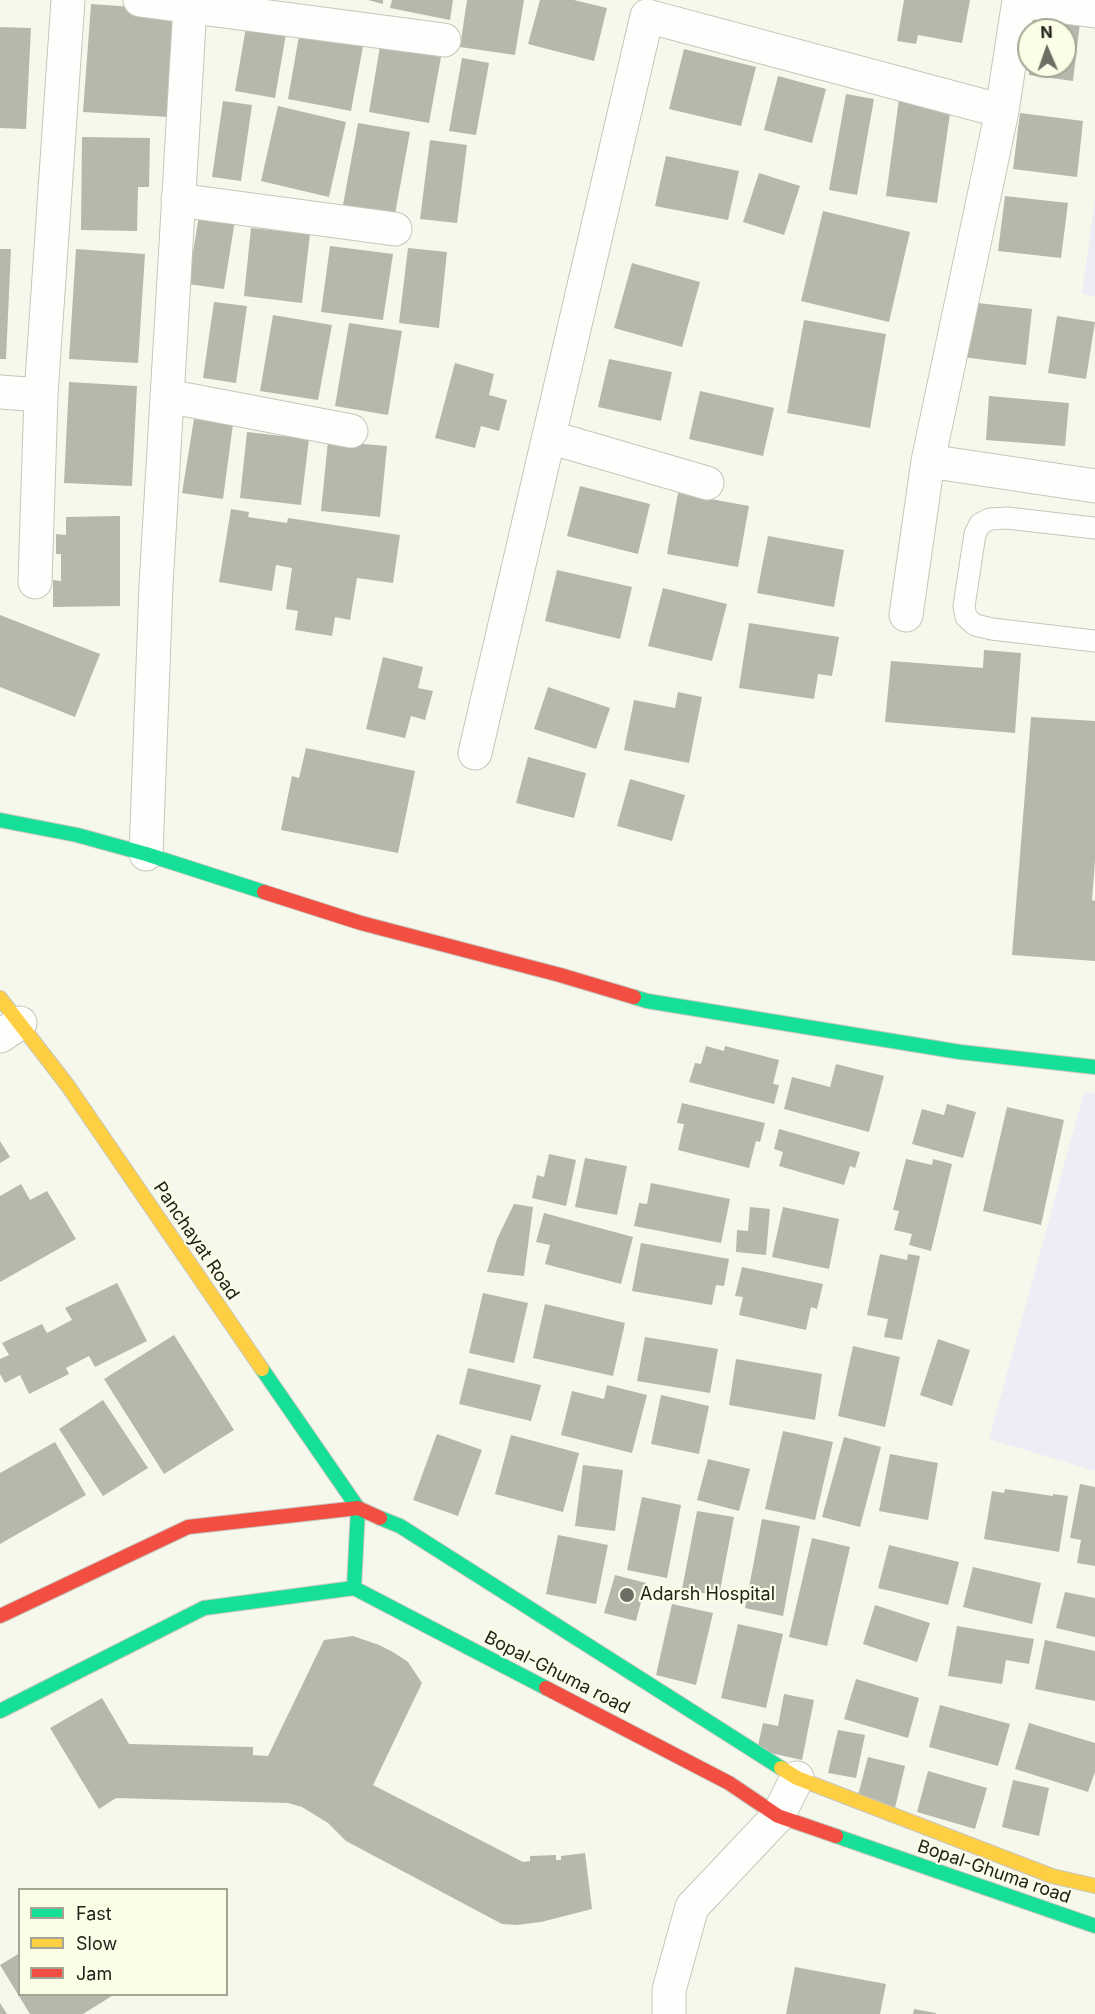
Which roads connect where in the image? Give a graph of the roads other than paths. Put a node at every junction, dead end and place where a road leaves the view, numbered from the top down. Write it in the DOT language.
graph roads {
  1 [pos="68,0"];
  2 [pos="140,0"];
  3 [pos="1019,0"];
  4 [pos="190,6"];
  5 [pos="1095,11"];
  6 [pos="444,40"];
  7 [pos="1002,111"];
  8 [pos="178,200"];
  9 [pos="395,229"];
  10 [pos="0,392"];
  11 [pos="41,395"];
  12 [pos="167,396"];
  13 [pos="351,431"];
  14 [pos="549,437"];
  15 [pos="928,461"];
  16 [pos="707,483"];
  17 [pos="1095,486"];
  18 [pos="1095,528"];
  19 [pos="35,582"];
  20 [pos="906,615"];
  21 [pos="1095,641"];
  22 [pos="475,753"];
  23 [pos="0,820"];
  24 [pos="146,854"];
  25 [pos="7,1019"];
  26 [pos="1095,1067"];
  27 [pos="358,1508"];
  28 [pos="354,1588"];
  29 [pos="0,1616"];
  30 [pos="0,1711"];
  31 [pos="797,1778"];
  32 [pos="777,1816"];
  33 [pos="1095,1886"];
  34 [pos="1095,1926"];
  35 [pos="669,2014"];
  1 -- 11 [label="street"];
  2 -- 4 [label="street"];
  3 -- 5 [label="street"];
  3 -- 7 [label="street"];
  4 -- 6 [label="street"];
  4 -- 8 [label="street"];
  7 -- 14 [label="street"];
  7 -- 15 [label="street"];
  8 -- 9 [label="street"];
  8 -- 12 [label="street"];
  10 -- 11 [label="street"];
  11 -- 19 [label="street"];
  12 -- 13 [label="street"];
  12 -- 24 [label="street"];
  14 -- 16 [label="street"];
  14 -- 22 [label="street"];
  15 -- 17 [label="street"];
  15 -- 20 [label="street"];
  18 -- 21 [label="lane"];
  23 -- 24 [label="street"];
  24 -- 26 [label="street"];
  25 -- 27 [label="street, Panchayat Road"];
  27 -- 28 [label="street"];
  27 -- 29 [label="street"];
  27 -- 31 [label="street"];
  28 -- 30 [label="street"];
  28 -- 32 [label="street, Bopal-Ghuma road"];
  31 -- 32 [label="street"];
  31 -- 33 [label="street"];
  32 -- 34 [label="street, Bopal-Ghuma road"];
  32 -- 35 [label="street"];
}
